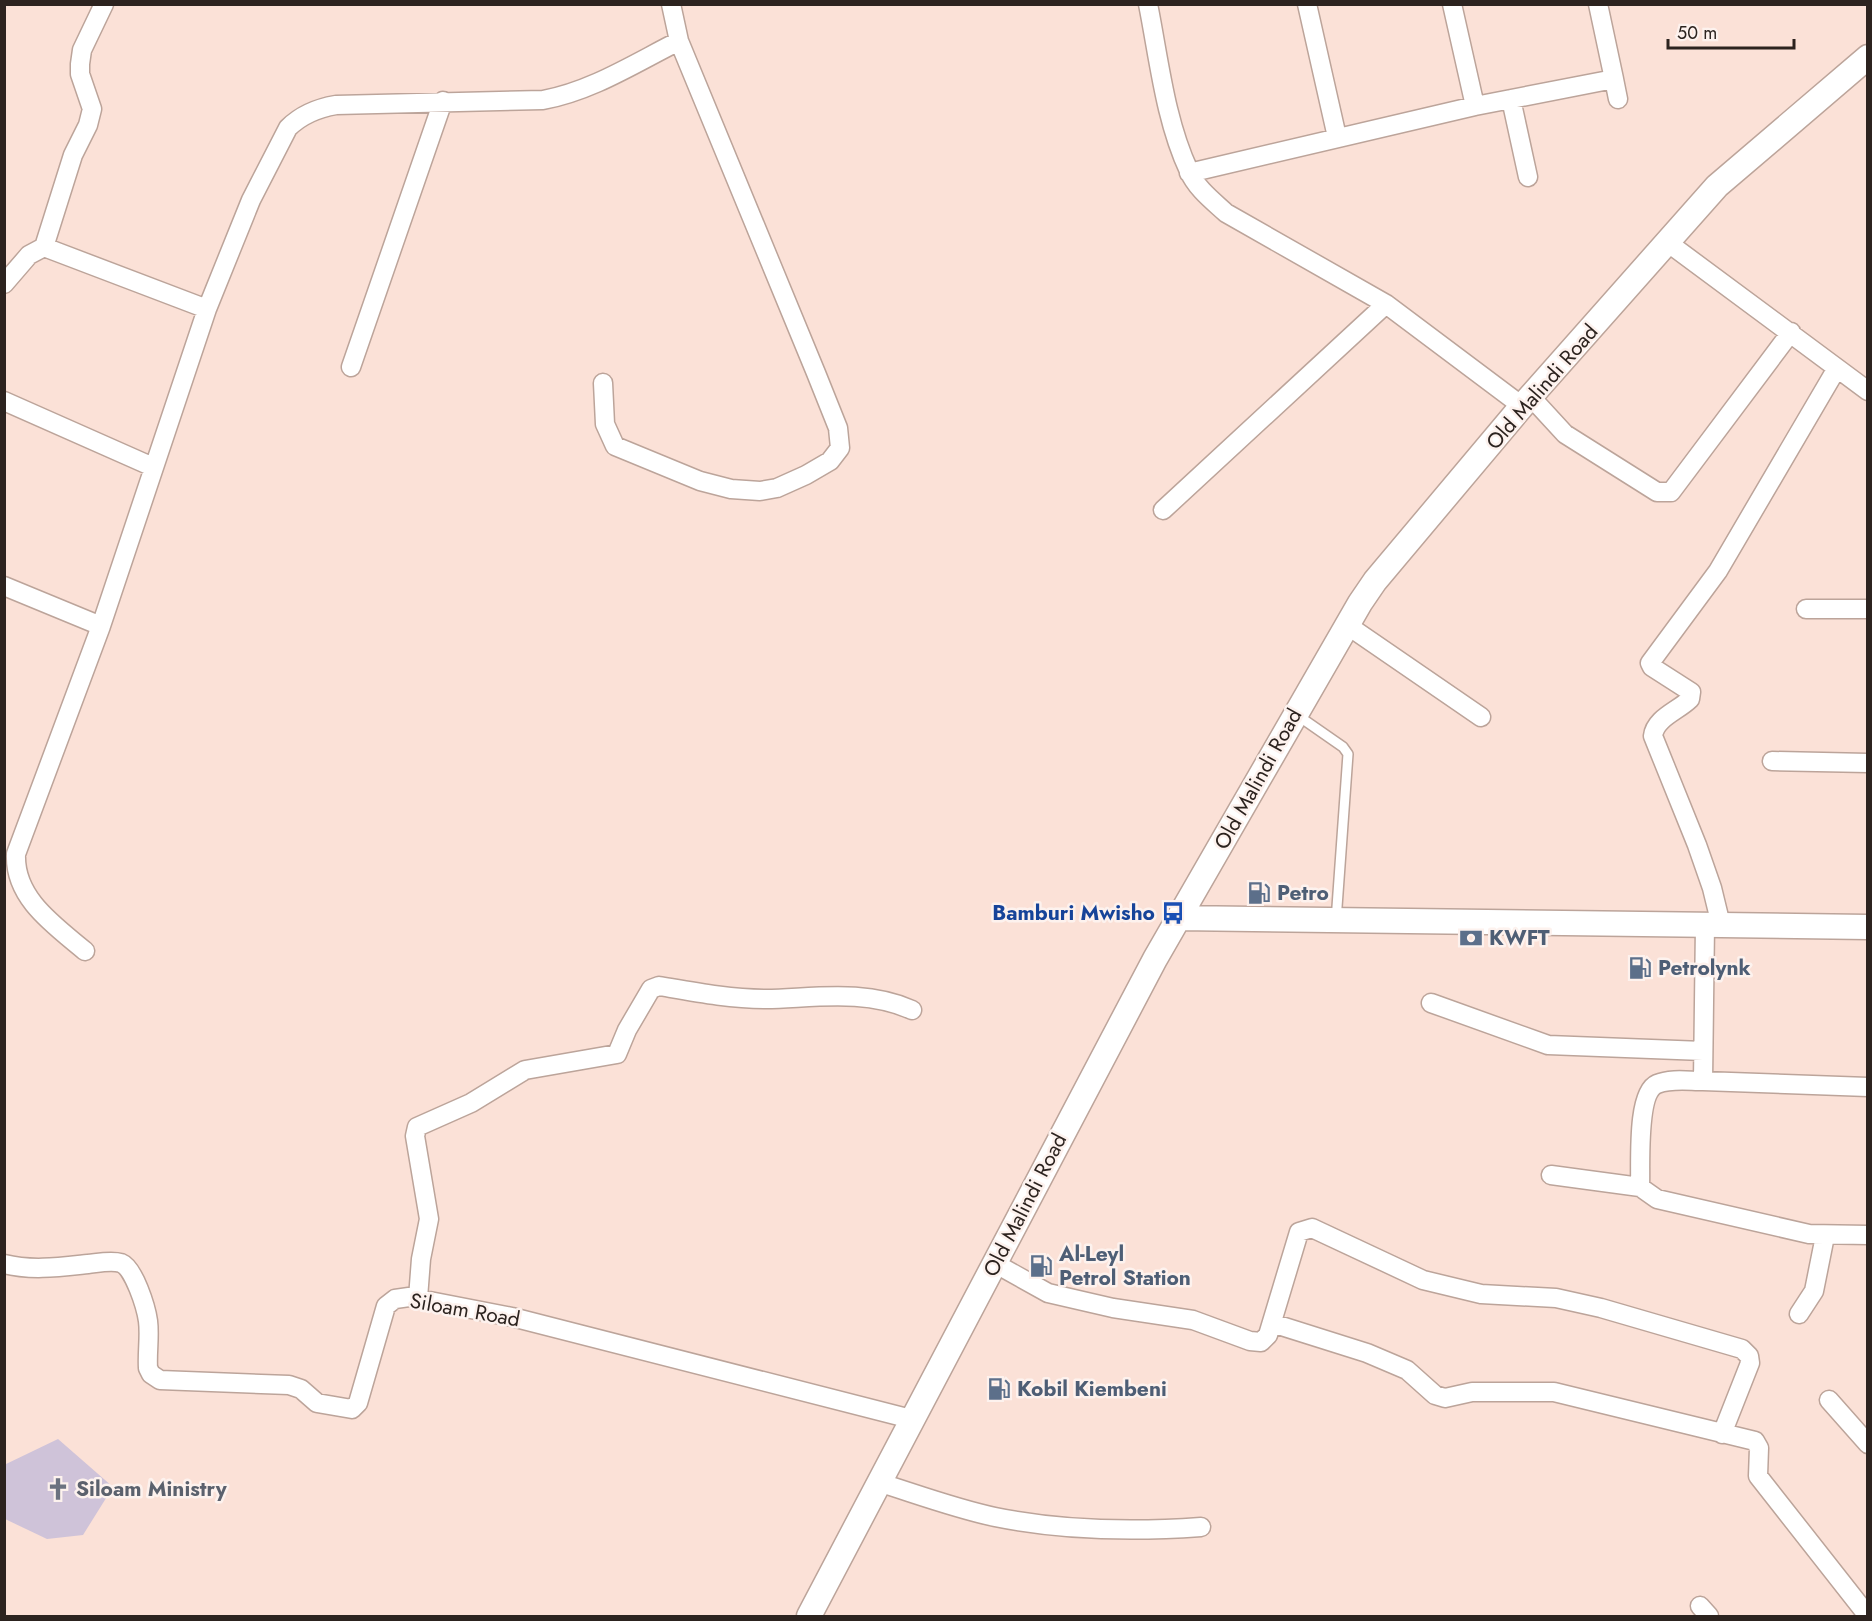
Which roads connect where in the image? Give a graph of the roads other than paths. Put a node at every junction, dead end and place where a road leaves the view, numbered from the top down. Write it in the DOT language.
graph roads {
  1 [pos="104,4"];
  2 [pos="671,4"];
  3 [pos="1148,4"];
  4 [pos="1307,4"];
  5 [pos="1452,4"];
  6 [pos="1598,4"];
  7 [pos="679,41"];
  8 [pos="1868,57"];
  9 [pos="1614,80"];
  10 [pos="1511,99"];
  11 [pos="1618,99"];
  12 [pos="443,101"];
  13 [pos="1475,106"];
  14 [pos="1337,137"];
  15 [pos="1189,172"];
  16 [pos="1528,177"];
  17 [pos="1667,242"];
  18 [pos="44,247"];
  19 [pos="4,284"];
  20 [pos="1386,304"];
  21 [pos="207,309"];
  22 [pos="1791,332"];
  23 [pos="351,367"];
  24 [pos="1837,368"];
  25 [pos="603,383"];
  26 [pos="1868,391"];
  27 [pos="4,400"];
  28 [pos="1526,401"];
  29 [pos="153,467"];
  30 [pos="1163,510"];
  31 [pos="4,586"];
  32 [pos="1806,609"];
  33 [pos="1868,609"];
  34 [pos="1347,625"];
  35 [pos="101,626"];
  36 [pos="1295,713"];
  37 [pos="1481,717"];
  38 [pos="1773,761"];
  39 [pos="1868,763"];
  40 [pos="1179,918"];
  41 [pos="1336,921"];
  42 [pos="1713,925"];
  43 [pos="1868,927"];
  44 [pos="85,951"];
  45 [pos="1431,1003"];
  46 [pos="912,1010"];
  47 [pos="1703,1051"];
  48 [pos="1703,1081"];
  49 [pos="1868,1087"];
  50 [pos="1551,1175"];
  51 [pos="1640,1186"];
  52 [pos="1868,1235"];
  53 [pos="1825,1236"];
  54 [pos="4,1264"];
  55 [pos="996,1264"];
  56 [pos="418,1298"];
  57 [pos="1799,1314"];
  58 [pos="1272,1323"];
  59 [pos="1829,1400"];
  60 [pos="911,1419"];
  61 [pos="1722,1434"];
  62 [pos="1868,1444"];
  63 [pos="881,1483"];
  64 [pos="1202,1527"];
  65 [pos="1868,1616"];
  66 [pos="809,1617"];
  1 -- 18 [label="street"];
  2 -- 7 [label="street"];
  3 -- 15 [label="street"];
  4 -- 14 [label="street"];
  5 -- 13 [label="street"];
  6 -- 9 [label="street"];
  7 -- 12 [label="street"];
  7 -- 25 [label="street"];
  8 -- 17 [label="main road, Old Malindi Road"];
  9 -- 10 [label="street"];
  9 -- 11 [label="street"];
  10 -- 13 [label="street"];
  10 -- 16 [label="street"];
  12 -- 21 [label="street"];
  12 -- 23 [label="street"];
  13 -- 14 [label="street"];
  14 -- 15 [label="street"];
  15 -- 20 [label="street"];
  17 -- 22 [label="street"];
  17 -- 28 [label="main road, Old Malindi Road"];
  18 -- 19 [label="street"];
  18 -- 21 [label="street"];
  20 -- 28 [label="street"];
  20 -- 30 [label="street"];
  21 -- 29 [label="street"];
  22 -- 24 [label="street"];
  22 -- 28 [label="street"];
  24 -- 26 [label="street"];
  24 -- 42 [label="street"];
  27 -- 29 [label="street"];
  28 -- 34 [label="main road, Old Malindi Road"];
  29 -- 35 [label="street"];
  31 -- 35 [label="street"];
  32 -- 33 [label="street"];
  34 -- 36 [label="main road, Old Malindi Road"];
  34 -- 37 [label="street"];
  35 -- 44 [label="street"];
  36 -- 40 [label="main road, Old Malindi Road"];
  36 -- 41 [label="lane"];
  38 -- 39 [label="street"];
  40 -- 41 [label="main road"];
  40 -- 55 [label="main road, Old Malindi Road"];
  41 -- 42 [label="main road"];
  42 -- 43 [label="main road"];
  42 -- 47 [label="street"];
  45 -- 47 [label="street"];
  46 -- 56 [label="street"];
  47 -- 48 [label="street"];
  48 -- 49 [label="street"];
  48 -- 51 [label="street"];
  50 -- 51 [label="street"];
  51 -- 53 [label="street"];
  52 -- 53 [label="street"];
  53 -- 57 [label="street"];
  54 -- 56 [label="street, Siloam Road"];
  55 -- 58 [label="street"];
  55 -- 60 [label="main road, Old Malindi Road"];
  56 -- 60 [label="street, Siloam Road"];
  58 -- 61 [label="street"];
  58 -- 61 [label="street"];
  59 -- 62 [label="street"];
  60 -- 63 [label="main road, Old Malindi Road"];
  61 -- 65 [label="street"];
  63 -- 64 [label="street"];
  63 -- 66 [label="main road, Old Malindi Road"];
}
